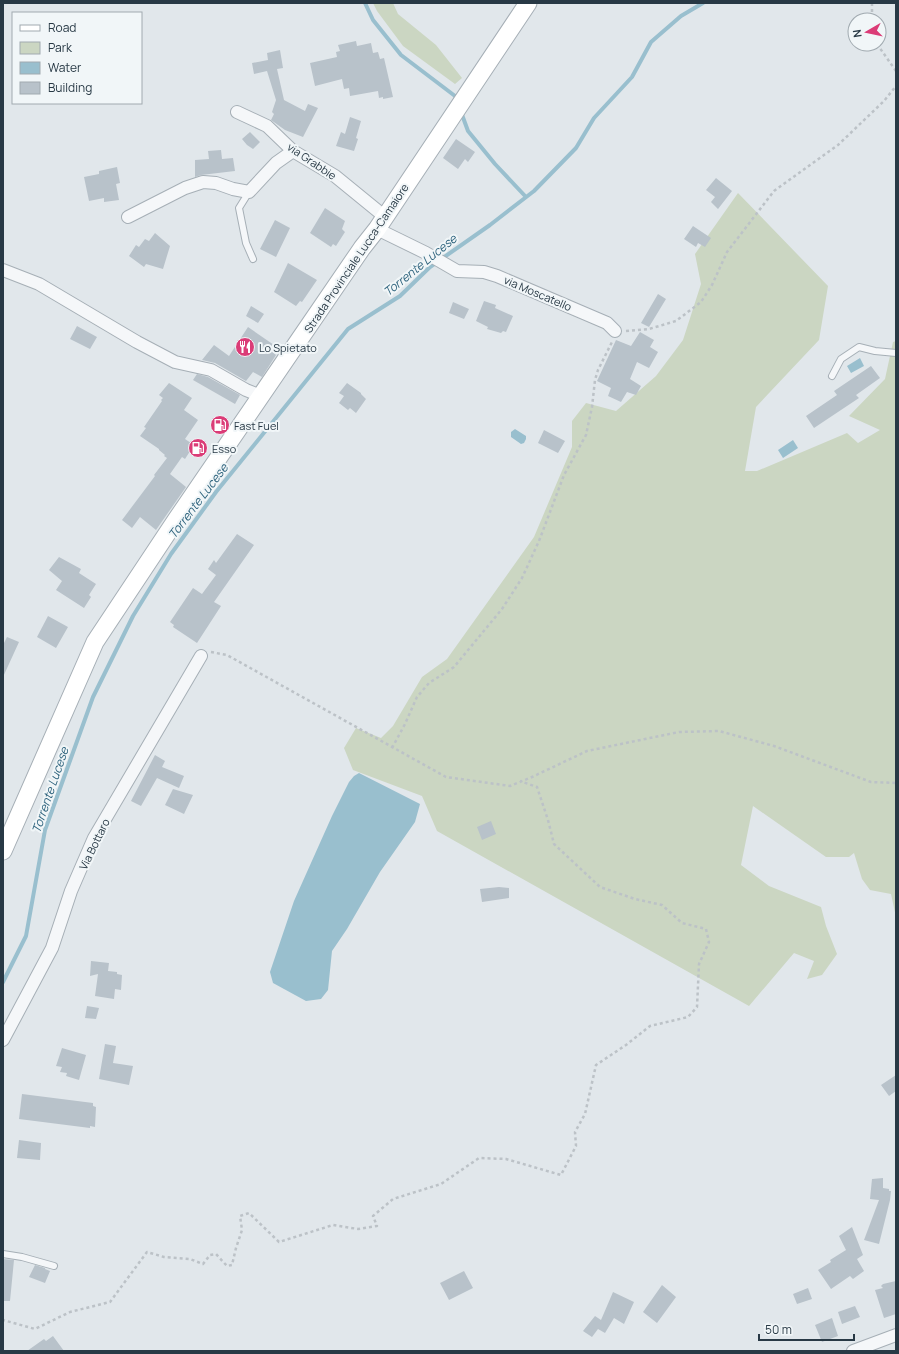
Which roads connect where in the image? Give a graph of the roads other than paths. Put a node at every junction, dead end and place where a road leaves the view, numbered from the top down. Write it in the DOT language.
graph roads {
  1 [pos="528,3"];
  2 [pos="238,112"];
  3 [pos="293,151"];
  4 [pos="249,192"];
  5 [pos="128,217"];
  6 [pos="380,222"];
  7 [pos="253,259"];
  8 [pos="3,270"];
  9 [pos="614,331"];
  10 [pos="896,353"];
  11 [pos="832,376"];
  12 [pos="261,396"];
  13 [pos="200,656"];
  14 [pos="3,851"];
  15 [pos="3,1040"];
  16 [pos="3,1254"];
  17 [pos="54,1266"];
  18 [pos="896,1335"];
  19 [pos="853,1351"];
  1 -- 6 [label="main road, Strada Provinciale Lucca-Camaiore"];
  2 -- 3 [label="street, via Grabbie"];
  3 -- 4 [label="street"];
  3 -- 6 [label="street, via Grabbie"];
  4 -- 5 [label="street"];
  4 -- 7 [label="lane"];
  6 -- 9 [label="street, via Moscatello"];
  6 -- 12 [label="main road, Strada Provinciale Lucca-Camaiore"];
  8 -- 12 [label="street"];
  10 -- 11 [label="lane"];
  12 -- 14 [label="main road, Strada Provinciale Lucca-Camaiore"];
  13 -- 15 [label="street, Via Bottaro"];
  16 -- 17 [label="lane"];
  18 -- 19 [label="street"];
}
